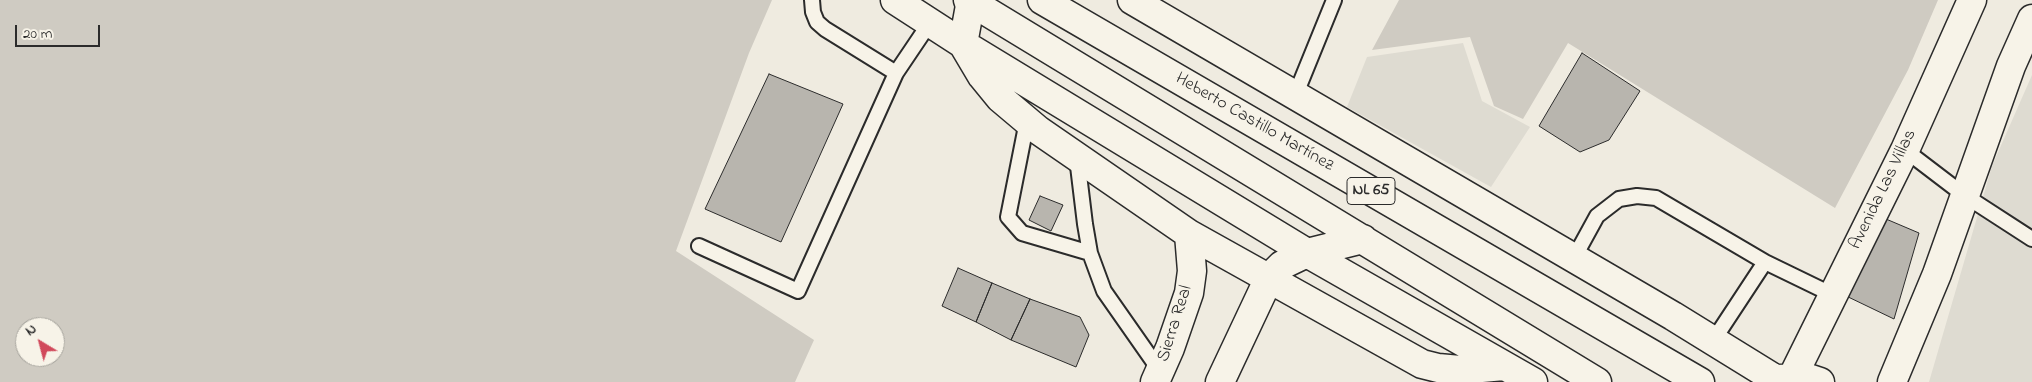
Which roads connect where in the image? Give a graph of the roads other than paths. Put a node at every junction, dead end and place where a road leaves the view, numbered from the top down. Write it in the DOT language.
graph roads {
  1 [pos="812,0"];
  2 [pos="895,0"];
  3 [pos="1042,0"];
  4 [pos="1132,0"];
  5 [pos="1334,0"];
  6 [pos="1972,0"];
  7 [pos="970,1"];
  8 [pos="2032,19"];
  9 [pos="929,24"];
  10 [pos="963,44"];
  11 [pos="2022,62"];
  12 [pos="896,73"];
  13 [pos="1295,96"];
  14 [pos="1027,122"];
  15 [pos="1905,150"];
  16 [pos="1076,156"];
  17 [pos="1964,195"];
  18 [pos="1189,234"];
  19 [pos="1363,239"];
  20 [pos="2032,239"];
  21 [pos="699,246"];
  22 [pos="1090,253"];
  23 [pos="1307,253"];
  24 [pos="1574,258"];
  25 [pos="1765,262"];
  26 [pos="1269,278"];
  27 [pos="1833,294"];
  28 [pos="1713,340"];
  29 [pos="1504,366"];
  30 [pos="1157,377"];
  31 [pos="1778,380"];
  32 [pos="1220,382"];
  33 [pos="1533,382"];
  34 [pos="1597,382"];
  35 [pos="1700,382"];
  36 [pos="1820,382"];
  37 [pos="1892,382"];
  1 -- 12 [label="lane"];
  2 -- 9 [label="street"];
  3 -- 35 [label="street, Heberto Castillo Martínez / NL 65"];
  4 -- 13 [label="street"];
  5 -- 13 [label="lane"];
  6 -- 15 [label="street, Avenida Las Villas"];
  7 -- 10 [label="street"];
  7 -- 19 [label="street, NL 65"];
  8 -- 11 [label="street"];
  9 -- 10 [label="street"];
  9 -- 12 [label="lane"];
  10 -- 14 [label="street"];
  10 -- 23 [label="street"];
  11 -- 17 [label="street"];
  12 -- 21 [label="lane"];
  13 -- 24 [label="street"];
  14 -- 16 [label="street"];
  14 -- 22 [label="lane"];
  15 -- 17 [label="lane"];
  15 -- 27 [label="street, Avenida Las Villas"];
  16 -- 18 [label="street"];
  16 -- 22 [label="lane"];
  17 -- 20 [label="lane"];
  17 -- 37 [label="street"];
  18 -- 26 [label="street"];
  18 -- 30 [label="street, Sierra Real"];
  19 -- 23 [label="street"];
  19 -- 34 [label="street, NL 65"];
  22 -- 30 [label="lane"];
  23 -- 26 [label="street"];
  23 -- 29 [label="street"];
  24 -- 25 [label="lane"];
  24 -- 28 [label="street"];
  25 -- 27 [label="lane"];
  25 -- 28 [label="lane"];
  26 -- 29 [label="street"];
  26 -- 32 [label="street"];
  27 -- 31 [label="street, Avenida Las Villas"];
  28 -- 31 [label="street"];
  29 -- 33 [label="street"];
  31 -- 36 [label="street"];
}
